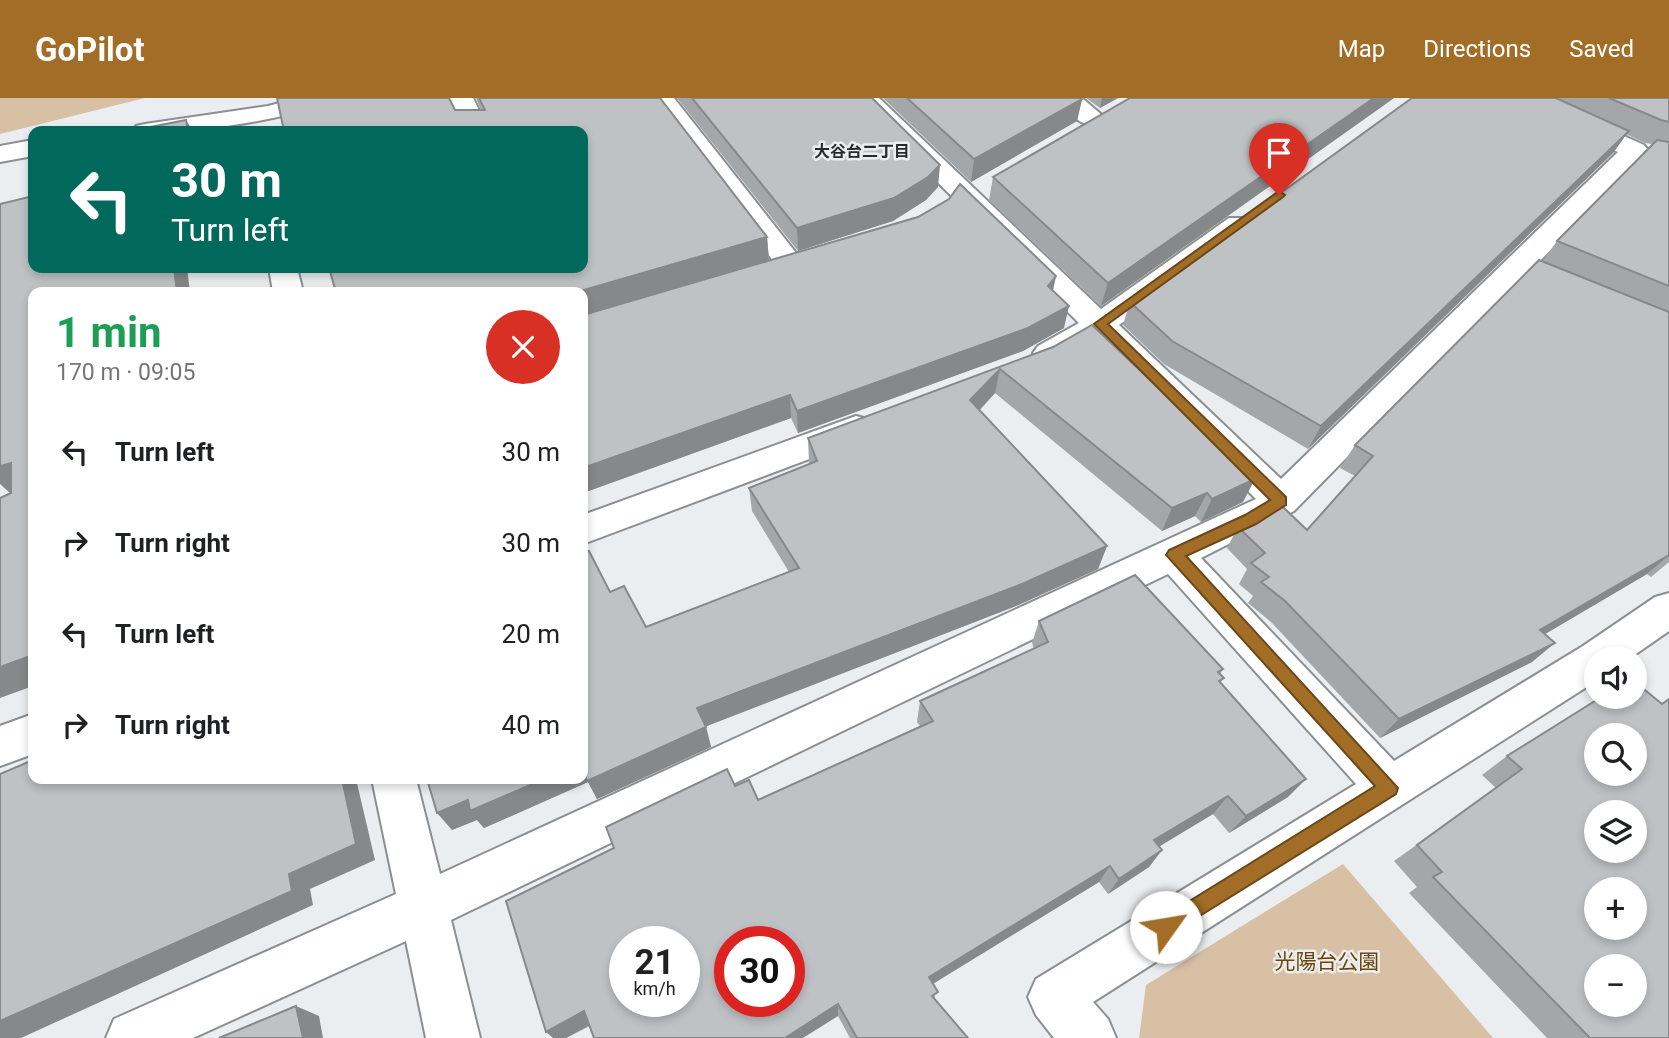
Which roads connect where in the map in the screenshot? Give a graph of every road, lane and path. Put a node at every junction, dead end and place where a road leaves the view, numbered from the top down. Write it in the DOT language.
graph roads {
  1 [pos="327,98"];
  2 [pos="461,98"];
  3 [pos="662,98"];
  4 [pos="865,98"];
  5 [pos="1067,98"];
  6 [pos="1520,98"];
  7 [pos="278,110"];
  8 [pos="177,126"];
  9 [pos="475,126"];
  10 [pos="1075,136"];
  11 [pos="28,150"];
  12 [pos="0,154"];
  13 [pos="1257,211"];
  14 [pos="790,265"];
  15 [pos="1100,324"];
  16 [pos="1022,366"];
  17 [pos="880,419"];
  18 [pos="1281,501"];
  19 [pos="588,528"];
  20 [pos="1174,555"];
  21 [pos="1669,609"];
  22 [pos="1616,646"];
  23 [pos="1584,667"];
  24 [pos="28,736"];
  25 [pos="0,746"];
  26 [pos="395,784"];
  27 [pos="1389,788"];
  28 [pos="422,908"];
  29 [pos="133,1038"];
  30 [pos="453,1038"];
  31 [pos="1089,1038"];
  1 -- 7 [label="street"];
  2 -- 9 [label="street"];
  3 -- 14 [label="street"];
  4 -- 15 [label="street"];
  5 -- 10 [label="street"];
  6 -- 18 [label="street"];
  7 -- 8 [label="street"];
  11 -- 12 [label="street"];
  13 -- 15 [label="street"];
  15 -- 16 [label="street"];
  15 -- 18 [label="street"];
  17 -- 19 [label="street"];
  18 -- 20 [label="street"];
  20 -- 27 [label="street"];
  20 -- 28 [label="street"];
  21 -- 22 [label="street"];
  23 -- 27 [label="street"];
  24 -- 25 [label="street"];
  26 -- 28 [label="street"];
  27 -- 31 [label="street"];
  28 -- 29 [label="street"];
  28 -- 30 [label="street"];
}
